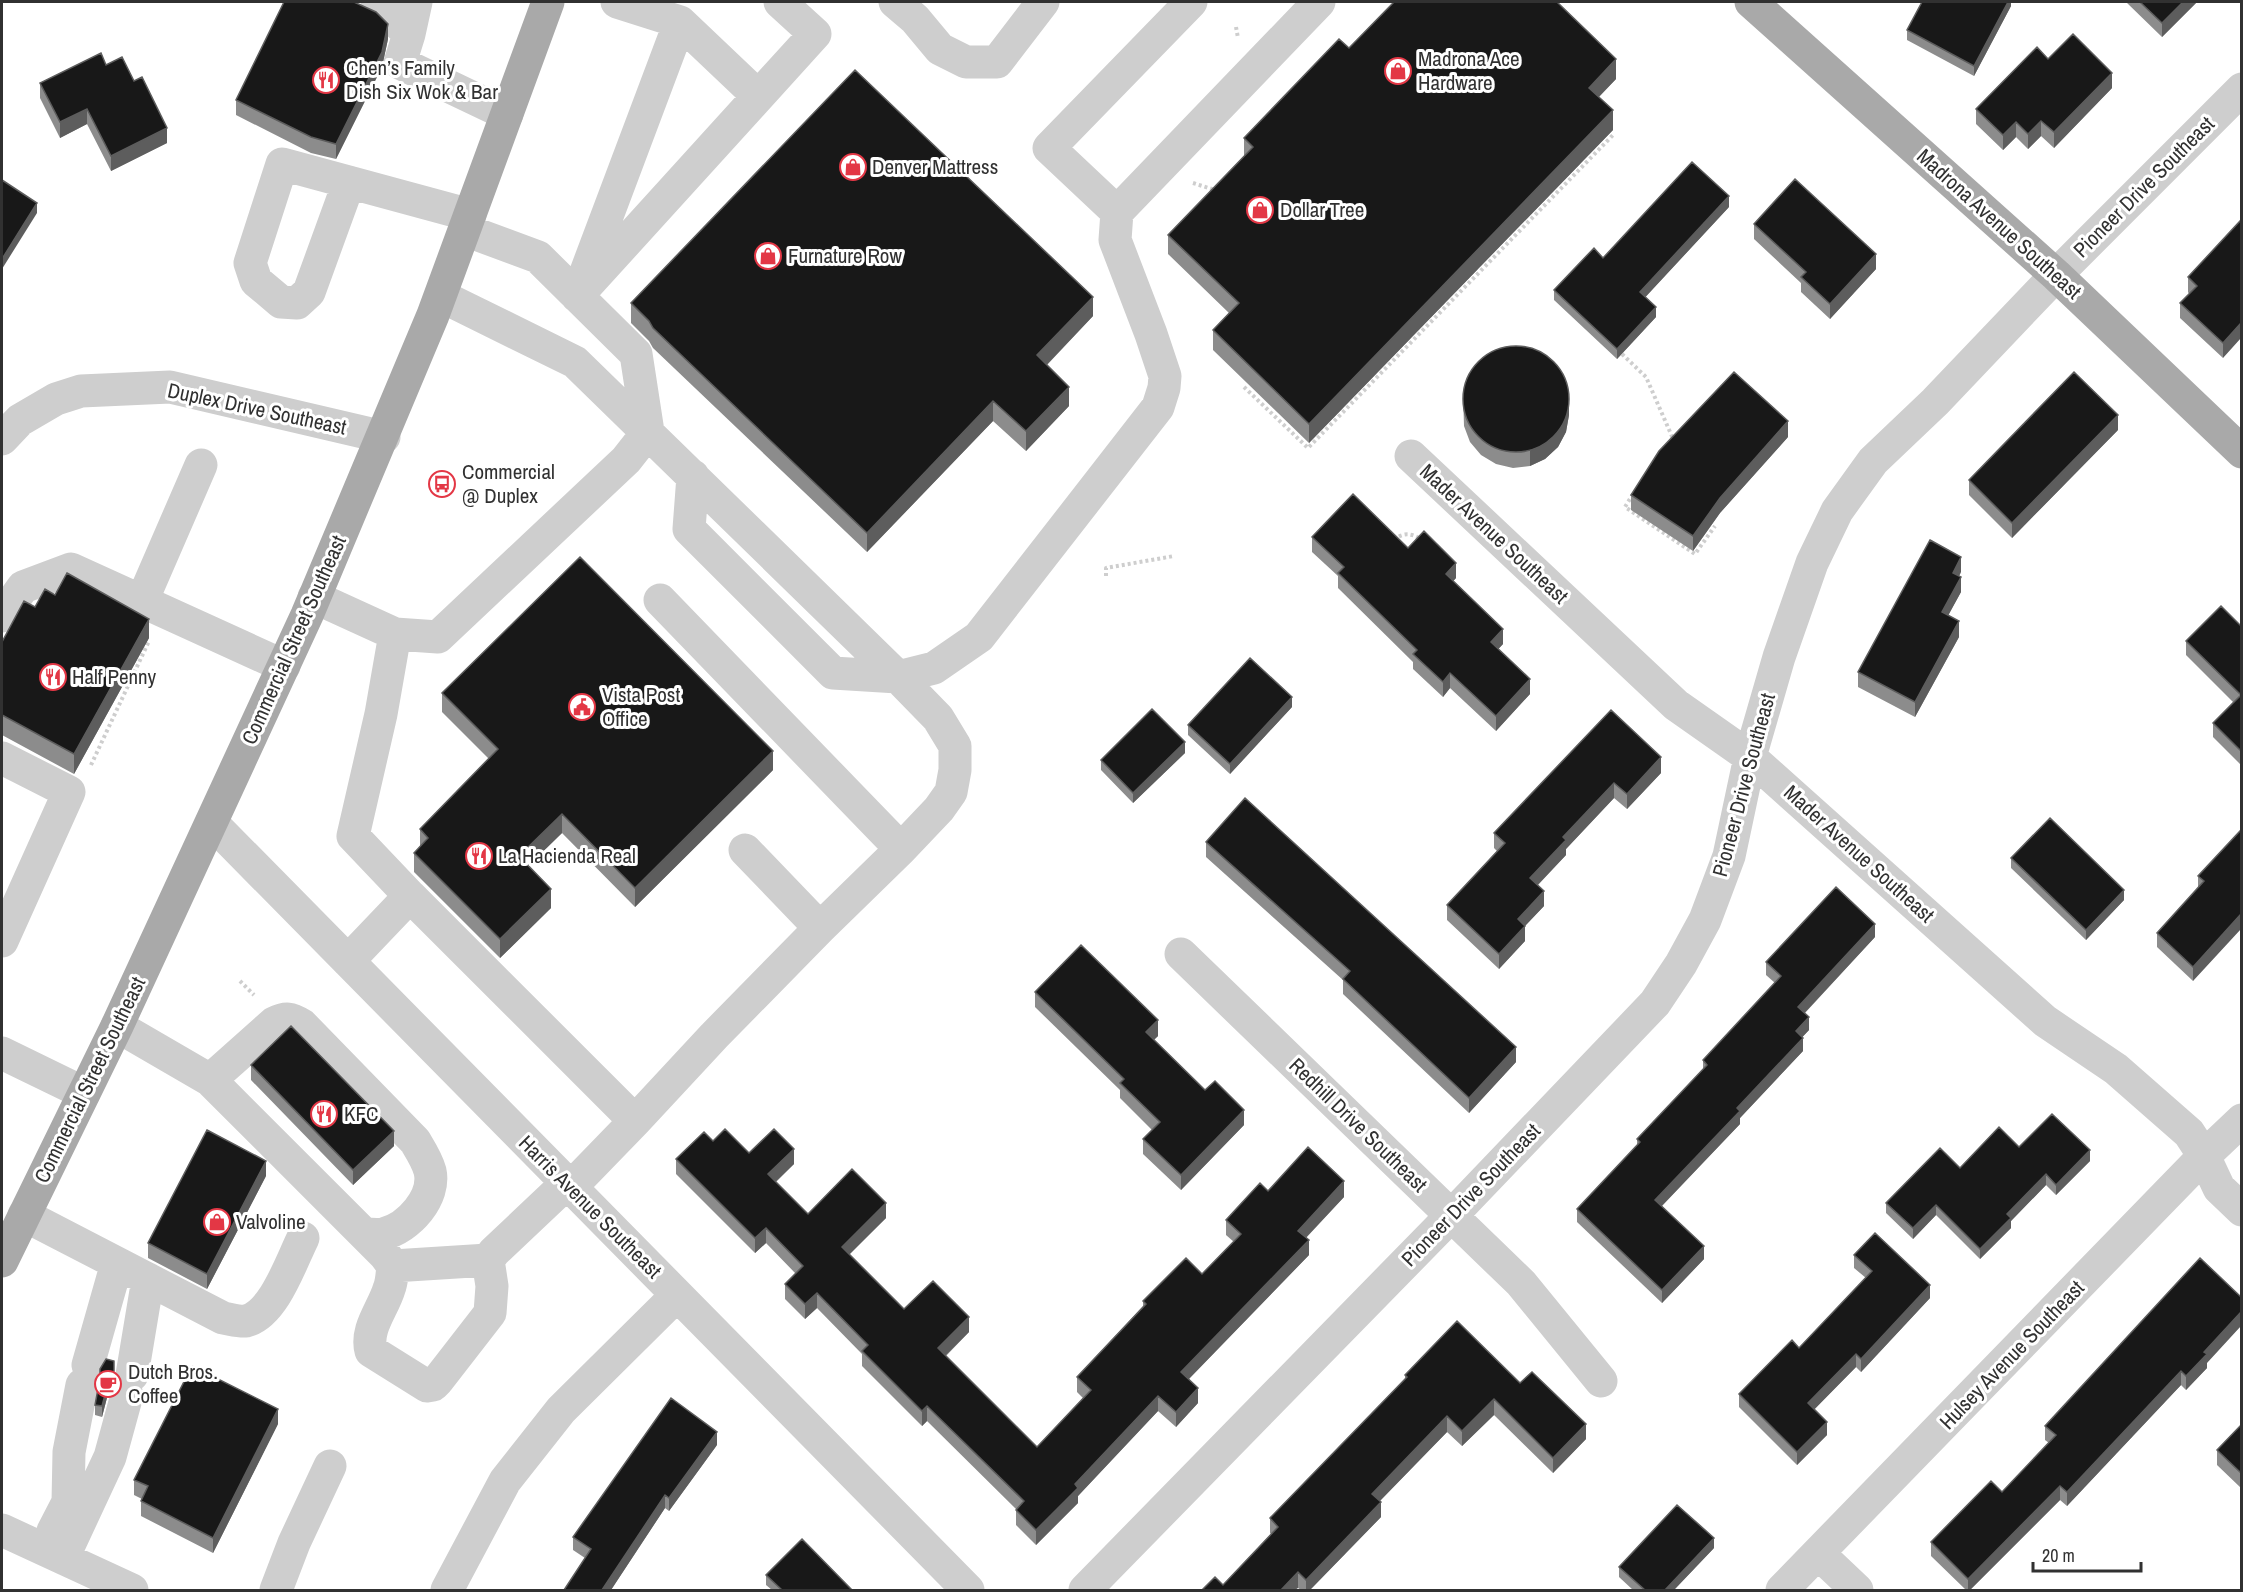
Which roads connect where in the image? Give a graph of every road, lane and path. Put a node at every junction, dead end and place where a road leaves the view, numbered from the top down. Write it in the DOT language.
graph roads {
  1 [pos="377,2"];
  2 [pos="416,2"];
  3 [pos="548,2"];
  4 [pos="618,2"];
  5 [pos="780,2"];
  6 [pos="1042,2"];
  7 [pos="1191,2"];
  8 [pos="1319,2"];
  9 [pos="1751,2"];
  10 [pos="912,7"];
  11 [pos="680,22"];
  12 [pos="404,49"];
  13 [pos="2241,88"];
  14 [pos="758,96"];
  15 [pos="507,114"];
  16 [pos="1614,134"];
  17 [pos="349,182"];
  18 [pos="1117,212"];
  19 [pos="467,222"];
  20 [pos="2056,275"];
  21 [pos="441,296"];
  22 [pos="577,296"];
  23 [pos="1622,354"];
  24 [pos="1244,387"];
  25 [pos="648,432"];
  26 [pos="384,436"];
  27 [pos="2,439"];
  28 [pos="1667,448"];
  29 [pos="2241,452"];
  30 [pos="1411,456"];
  31 [pos="201,465"];
  32 [pos="1636,490"];
  33 [pos="1714,526"];
  34 [pos="1425,543"];
  35 [pos="1389,544"];
  36 [pos="1174,556"];
  37 [pos="1106,576"];
  38 [pos="314,597"];
  39 [pos="660,600"];
  40 [pos="153,606"];
  41 [pos="2,616"];
  42 [pos="395,634"];
  43 [pos="284,666"];
  44 [pos="898,677"];
  45 [pos="1750,757"];
  46 [pos="2,758"];
  47 [pos="69,792"];
  48 [pos="212,823"];
  49 [pos="902,849"];
  50 [pos="745,850"];
  51 [pos="410,896"];
  52 [pos="820,928"];
  53 [pos="2,941"];
  54 [pos="1181,954"];
  55 [pos="348,961"];
  56 [pos="117,1026"];
  57 [pos="2,1053"];
  58 [pos="210,1080"];
  59 [pos="84,1093"];
  60 [pos="2241,1120"];
  61 [pos="635,1121"];
  62 [pos="2204,1156"];
  63 [pos="569,1185"];
  64 [pos="2241,1209"];
  65 [pos="24,1215"];
  66 [pos="1452,1215"];
  67 [pos="364,1234"];
  68 [pos="303,1238"];
  69 [pos="488,1260"];
  70 [pos="2,1261"];
  71 [pos="117,1263"];
  72 [pos="393,1266"];
  73 [pos="148,1279"];
  74 [pos="677,1295"];
  75 [pos="1601,1381"];
  76 [pos="330,1466"];
  77 [pos="2,1530"];
  78 [pos="53,1554"];
  79 [pos="1819,1554"];
  80 [pos="132,1590"];
  81 [pos="276,1590"];
  82 [pos="447,1590"];
  83 [pos="968,1590"];
  84 [pos="1085,1590"];
  85 [pos="1782,1590"];
  86 [pos="1857,1590"];
  1 -- 12 [label="street"];
  2 -- 12 [label="street"];
  3 -- 15 [label="main road, Commercial Street Southeast"];
  4 -- 11 [label="street"];
  5 -- 14 [label="street"];
  6 -- 10 [label="street"];
  7 -- 18 [label="street"];
  8 -- 18 [label="street"];
  9 -- 20 [label="main road, Madrona Avenue Southeast"];
  11 -- 14 [label="street"];
  11 -- 22 [label="street"];
  12 -- 15 [label="street"];
  13 -- 20 [label="street, Pioneer Drive Southeast"];
  14 -- 22 [label="street"];
  15 -- 19 [label="main road, Commercial Street Southeast"];
  16 -- 24 [label="path"];
  17 -- 19 [label="street"];
  18 -- 44 [label="street"];
  19 -- 21 [label="main road, Commercial Street Southeast"];
  19 -- 22 [label="street"];
  20 -- 29 [label="main road, Madrona Avenue Southeast"];
  20 -- 45 [label="street, Pioneer Drive Southeast"];
  21 -- 25 [label="street"];
  21 -- 26 [label="main road, Commercial Street Southeast"];
  22 -- 25 [label="street"];
  23 -- 28 [label="path"];
  25 -- 42 [label="street"];
  25 -- 44 [label="street"];
  26 -- 27 [label="street, Duplex Drive Southeast"];
  26 -- 38 [label="main road, Commercial Street Southeast"];
  30 -- 45 [label="street, Mader Avenue Southeast"];
  31 -- 40 [label="street"];
  32 -- 33 [label="path"];
  34 -- 35 [label="path"];
  36 -- 37 [label="path"];
  38 -- 42 [label="street"];
  38 -- 43 [label="main road, Commercial Street Southeast"];
  39 -- 49 [label="street"];
  40 -- 41 [label="street"];
  40 -- 43 [label="street"];
  40 -- 47 [label="path"];
  42 -- 51 [label="street"];
  43 -- 48 [label="main road, Commercial Street Southeast"];
  44 -- 49 [label="street"];
  45 -- 62 [label="street, Mader Avenue Southeast"];
  45 -- 66 [label="street, Pioneer Drive Southeast"];
  46 -- 47 [label="street"];
  47 -- 53 [label="street"];
  48 -- 55 [label="street, Harris Avenue Southeast"];
  48 -- 56 [label="main road, Commercial Street Southeast"];
  49 -- 52 [label="street"];
  50 -- 52 [label="street"];
  51 -- 55 [label="street"];
  51 -- 61 [label="street"];
  52 -- 61 [label="street"];
  54 -- 66 [label="street, Redhill Drive Southeast"];
  55 -- 63 [label="street, Harris Avenue Southeast"];
  56 -- 58 [label="street"];
  56 -- 59 [label="main road, Commercial Street Southeast"];
  57 -- 59 [label="street"];
  58 -- 67 [label="street"];
  58 -- 67 [label="street"];
  59 -- 65 [label="main road, Commercial Street Southeast"];
  60 -- 62 [label="street, Hulsey Avenue Southeast"];
  61 -- 63 [label="street"];
  62 -- 64 [label="street, Mader Avenue Southeast"];
  62 -- 79 [label="street, Hulsey Avenue Southeast"];
  63 -- 69 [label="street"];
  63 -- 74 [label="street, Harris Avenue Southeast"];
  65 -- 70 [label="main road, Commercial Street Southeast"];
  65 -- 71 [label="street"];
  66 -- 75 [label="street, Redhill Drive Southeast"];
  66 -- 84 [label="street, Pioneer Drive Southeast"];
  67 -- 72 [label="street"];
  68 -- 73 [label="street"];
  69 -- 72 [label="street"];
  69 -- 72 [label="street"];
  71 -- 73 [label="street"];
  71 -- 78 [label="street"];
  73 -- 78 [label="street"];
  74 -- 82 [label="street"];
  74 -- 83 [label="street, Harris Avenue Southeast"];
  76 -- 81 [label="street"];
  77 -- 78 [label="street"];
  78 -- 80 [label="street"];
  79 -- 85 [label="street, Hulsey Avenue Southeast"];
  79 -- 86 [label="street"];
}
